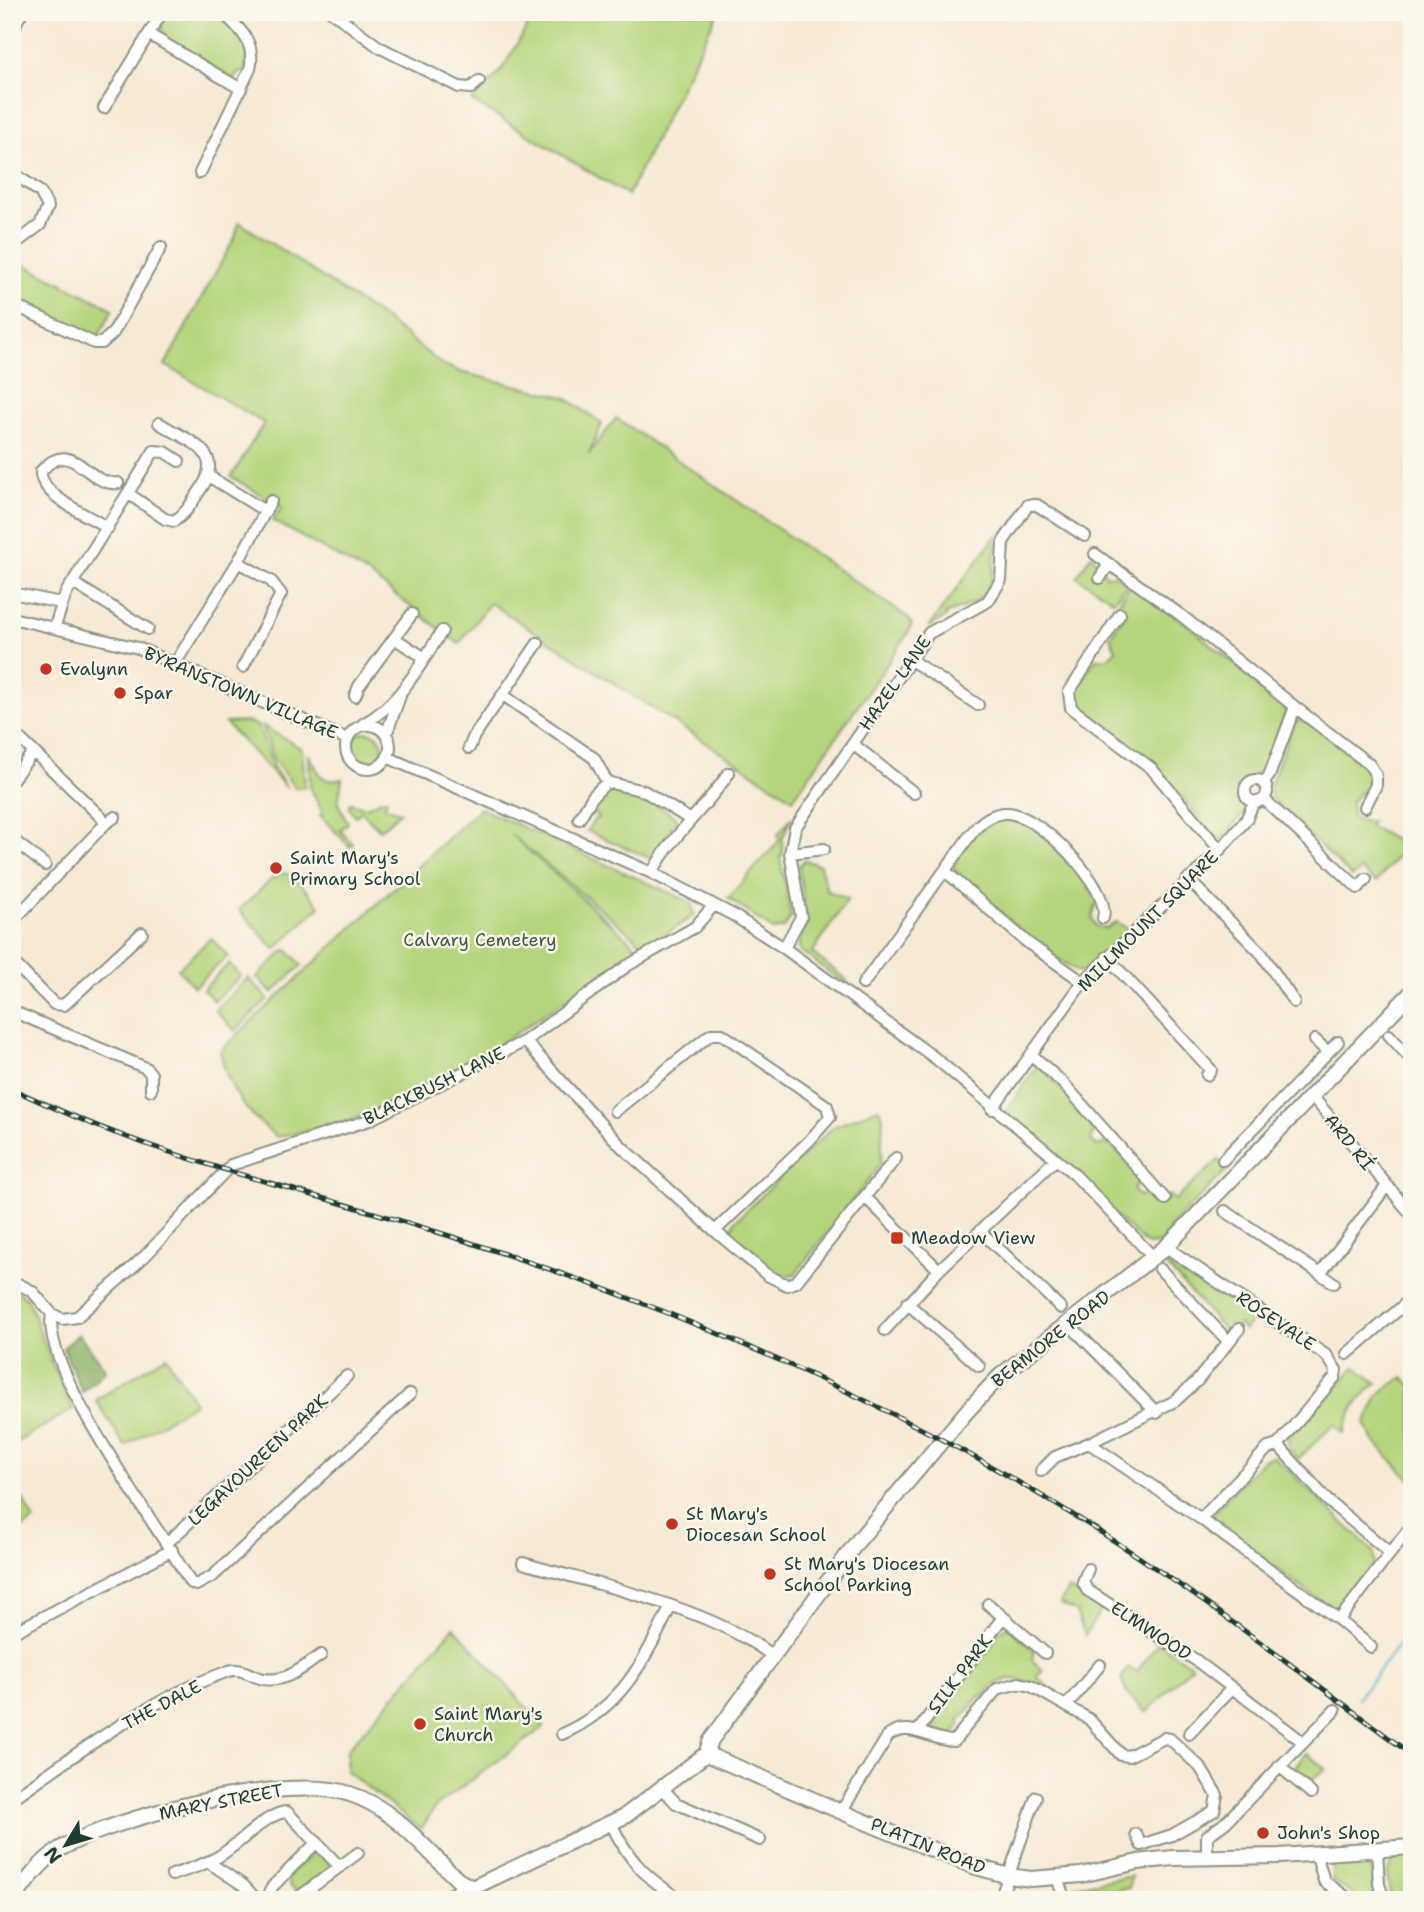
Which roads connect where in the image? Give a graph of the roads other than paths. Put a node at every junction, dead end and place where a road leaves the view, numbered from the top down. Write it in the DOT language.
graph roads {
  1 [pos="22,12"];
  2 [pos="162,12"];
  3 [pos="222,12"];
  4 [pos="331,12"];
  5 [pos="12,30"];
  6 [pos="150,34"];
  7 [pos="479,81"];
  8 [pos="241,89"];
  9 [pos="104,108"];
  10 [pos="12,172"];
  11 [pos="200,173"];
  12 [pos="12,246"];
  13 [pos="161,247"];
  14 [pos="12,304"];
  15 [pos="159,423"];
  16 [pos="179,461"];
  17 [pos="210,477"];
  18 [pos="118,483"];
  19 [pos="129,494"];
  20 [pos="108,528"];
  21 [pos="1085,536"];
  22 [pos="1095,554"];
  23 [pos="238,562"];
  24 [pos="1109,564"];
  25 [pos="1100,578"];
  26 [pos="73,583"];
  27 [pos="12,593"];
  28 [pos="61,603"];
  29 [pos="412,614"];
  30 [pos="1120,614"];
  31 [pos="12,618"];
  32 [pos="55,626"];
  33 [pos="148,629"];
  34 [pos="442,631"];
  35 [pos="394,638"];
  36 [pos="538,643"];
  37 [pos="1099,646"];
  38 [pos="1111,653"];
  39 [pos="425,658"];
  40 [pos="911,660"];
  41 [pos="176,662"];
  42 [pos="243,667"];
  43 [pos="400,693"];
  44 [pos="503,695"];
  45 [pos="355,696"];
  46 [pos="978,705"];
  47 [pos="1295,707"];
  48 [pos="360,726"];
  49 [pos="12,731"];
  50 [pos="386,735"];
  51 [pos="347,738"];
  52 [pos="853,744"];
  53 [pos="469,748"];
  54 [pos="33,752"];
  55 [pos="387,757"];
  56 [pos="729,773"];
  57 [pos="12,780"];
  58 [pos="607,782"];
  59 [pos="1262,783"];
  60 [pos="915,793"];
  61 [pos="1259,800"];
  62 [pos="1365,807"];
  63 [pos="115,817"];
  64 [pos="579,820"];
  65 [pos="691,820"];
  66 [pos="105,824"];
  67 [pos="12,839"];
  68 [pos="824,849"];
  69 [pos="1220,850"];
  70 [pos="790,853"];
  71 [pos="45,865"];
  72 [pos="945,871"];
  73 [pos="652,873"];
  74 [pos="1188,879"];
  75 [pos="1366,879"];
  76 [pos="713,908"];
  77 [pos="1103,918"];
  78 [pos="12,922"];
  79 [pos="142,933"];
  80 [pos="784,948"];
  81 [pos="1107,957"];
  82 [pos="12,961"];
  83 [pos="1083,982"];
  84 [pos="863,984"];
  85 [pos="1412,992"];
  86 [pos="1294,1002"];
  87 [pos="12,1011"];
  88 [pos="1389,1035"];
  89 [pos="1315,1040"];
  90 [pos="525,1041"];
  91 [pos="1338,1042"];
  92 [pos="1328,1052"];
  93 [pos="1032,1055"];
  94 [pos="1412,1060"];
  95 [pos="1207,1075"];
  96 [pos="151,1090"];
  97 [pos="1312,1096"];
  98 [pos="992,1109"];
  99 [pos="615,1111"];
  100 [pos="1106,1133"];
  101 [pos="1096,1141"];
  102 [pos="1235,1148"];
  103 [pos="896,1158"];
  104 [pos="1055,1160"];
  105 [pos="1223,1160"];
  106 [pos="1250,1162"];
  107 [pos="1148,1183"];
  108 [pos="1386,1187"];
  109 [pos="1139,1191"];
  110 [pos="866,1198"];
  111 [pos="1165,1199"];
  112 [pos="1225,1211"];
  113 [pos="1412,1215"];
  114 [pos="715,1231"];
  115 [pos="980,1231"];
  116 [pos="1166,1247"];
  117 [pos="1157,1263"];
  118 [pos="939,1270"];
  119 [pos="1320,1274"];
  120 [pos="12,1281"];
  121 [pos="1334,1283"];
  122 [pos="1412,1298"];
  123 [pos="907,1303"];
  124 [pos="1061,1308"];
  125 [pos="52,1314"];
  126 [pos="1069,1324"];
  127 [pos="1239,1329"];
  128 [pos="885,1331"];
  129 [pos="1229,1342"];
  130 [pos="1347,1354"];
  131 [pos="979,1366"];
  132 [pos="347,1376"];
  133 [pos="410,1394"];
  134 [pos="1157,1413"];
  135 [pos="1089,1443"];
  136 [pos="1278,1444"];
  137 [pos="1041,1471"];
  138 [pos="1201,1519"];
  139 [pos="1412,1525"];
  140 [pos="170,1546"];
  141 [pos="1390,1553"];
  142 [pos="523,1563"];
  143 [pos="1088,1569"];
  144 [pos="989,1604"];
  145 [pos="670,1608"];
  146 [pos="1003,1617"];
  147 [pos="1339,1620"];
  148 [pos="14,1632"];
  149 [pos="1371,1647"];
  150 [pos="1045,1653"];
  151 [pos="321,1654"];
  152 [pos="774,1657"];
  153 [pos="1100,1665"];
  154 [pos="1232,1688"];
  155 [pos="1066,1706"];
  156 [pos="1335,1710"];
  157 [pos="917,1731"];
  158 [pos="562,1734"];
  159 [pos="1189,1734"];
  160 [pos="1303,1742"];
  161 [pos="706,1754"];
  162 [pos="1279,1766"];
  163 [pos="663,1789"];
  164 [pos="1311,1793"];
  165 [pos="1036,1797"];
  166 [pos="12,1799"];
  167 [pos="842,1810"];
  168 [pos="611,1823"];
  169 [pos="1136,1834"];
  170 [pos="760,1840"];
  171 [pos="317,1842"];
  172 [pos="1412,1847"];
  173 [pos="1377,1849"];
  174 [pos="358,1853"];
  175 [pos="1316,1853"];
  176 [pos="1208,1857"];
  177 [pos="208,1862"];
  178 [pos="341,1867"];
  179 [pos="172,1875"];
  180 [pos="1009,1877"];
  181 [pos="1057,1878"];
  182 [pos="465,1886"];
  183 [pos="668,1896"];
  184 [pos="13,1900"];
  185 [pos="257,1900"];
  186 [pos="265,1900"];
  187 [pos="295,1900"];
  188 [pos="442,1900"];
  189 [pos="680,1900"];
  190 [pos="1000,1900"];
  191 [pos="1065,1900"];
  192 [pos="1350,1900"];
  193 [pos="1384,1900"];
  1 -- 5 [label="street"];
  2 -- 6 [label="street"];
  3 -- 8 [label="street"];
  4 -- 7 [label="street"];
  6 -- 8 [label="street"];
  6 -- 9 [label="street"];
  8 -- 11 [label="street"];
  10 -- 12 [label="street"];
  13 -- 14 [label="street"];
  15 -- 17 [label="street"];
  16 -- 19 [label="street"];
  17 -- 19 [label="street"];
  17 -- 23 [label="street"];
  18 -- 20 [label="street"];
  19 -- 20 [label="street"];
  20 -- 26 [label="street"];
  21 -- 40 [label="street, HAZEL LANE"];
  22 -- 24 [label="street"];
  23 -- 41 [label="street"];
  23 -- 42 [label="street"];
  24 -- 25 [label="street"];
  24 -- 47 [label="street"];
  26 -- 28 [label="street"];
  26 -- 33 [label="street"];
  27 -- 28 [label="street"];
  28 -- 32 [label="street"];
  29 -- 35 [label="street"];
  30 -- 37 [label="street"];
  31 -- 32 [label="street, BYRANSTOWN VILLAGE"];
  32 -- 41 [label="street, BYRANSTOWN VILLAGE"];
  34 -- 39 [label="street"];
  35 -- 39 [label="street"];
  35 -- 45 [label="street"];
  36 -- 44 [label="street"];
  37 -- 38 [label="street"];
  37 -- 69 [label="street"];
  39 -- 43 [label="street"];
  40 -- 46 [label="street"];
  40 -- 52 [label="street, HAZEL LANE"];
  41 -- 51 [label="street, BYRANSTOWN VILLAGE"];
  43 -- 48 [label="street"];
  43 -- 50 [label="street"];
  44 -- 53 [label="street"];
  44 -- 58 [label="street"];
  47 -- 59 [label="street, MILLMOUNT SQUARE"];
  47 -- 62 [label="street"];
  48 -- 50 [label="street"];
  48 -- 51 [label="street"];
  49 -- 54 [label="street"];
  50 -- 55 [label="street"];
  51 -- 55 [label="street"];
  52 -- 60 [label="street"];
  52 -- 70 [label="street, HAZEL LANE"];
  54 -- 57 [label="street"];
  54 -- 66 [label="street"];
  55 -- 73 [label="street"];
  56 -- 65 [label="street"];
  58 -- 64 [label="street"];
  58 -- 65 [label="street"];
  59 -- 61 [label="street"];
  59 -- 61 [label="street, MILLMOUNT SQUARE"];
  61 -- 69 [label="street, MILLMOUNT SQUARE"];
  61 -- 75 [label="street"];
  63 -- 66 [label="street"];
  65 -- 73 [label="street"];
  66 -- 78 [label="street"];
  67 -- 71 [label="street"];
  68 -- 70 [label="street"];
  69 -- 74 [label="street, MILLMOUNT SQUARE"];
  70 -- 80 [label="street, HAZEL LANE"];
  72 -- 77 [label="street"];
  72 -- 83 [label="street"];
  72 -- 84 [label="street"];
  73 -- 76 [label="street"];
  74 -- 81 [label="street, MILLMOUNT SQUARE"];
  74 -- 86 [label="street"];
  76 -- 80 [label="street"];
  76 -- 90 [label="street, BLACKBUSH LANE"];
  79 -- 82 [label="street"];
  80 -- 98 [label="street"];
  81 -- 83 [label="street, MILLMOUNT SQUARE"];
  81 -- 95 [label="street"];
  83 -- 93 [label="street, MILLMOUNT SQUARE"];
  85 -- 97 [label="main road, BEAMORE ROAD"];
  87 -- 96 [label="street"];
  88 -- 94 [label="street"];
  89 -- 92 [label="street"];
  90 -- 114 [label="street"];
  90 -- 125 [label="street, BLACKBUSH LANE"];
  91 -- 92 [label="street"];
  92 -- 102 [label="street"];
  93 -- 98 [label="street, MILLMOUNT SQUARE"];
  93 -- 100 [label="street"];
  97 -- 106 [label="main road, BEAMORE ROAD"];
  97 -- 108 [label="street, ARD RÍ"];
  98 -- 104 [label="street"];
  99 -- 114 [label="street"];
  100 -- 101 [label="street"];
  100 -- 107 [label="street"];
  102 -- 105 [label="street"];
  102 -- 106 [label="street"];
  103 -- 110 [label="street"];
  104 -- 115 [label="street"];
  104 -- 117 [label="street"];
  106 -- 116 [label="main road, BEAMORE ROAD"];
  107 -- 109 [label="street"];
  107 -- 111 [label="street"];
  108 -- 113 [label="street, ARD RÍ"];
  108 -- 119 [label="street, ARD RÍ"];
  110 -- 114 [label="street"];
  110 -- 118 [label="street"];
  112 -- 119 [label="street"];
  115 -- 118 [label="street"];
  115 -- 124 [label="street"];
  116 -- 117 [label="main road, BEAMORE ROAD"];
  116 -- 136 [label="street, ROSEVALE"];
  117 -- 126 [label="main road, BEAMORE ROAD"];
  117 -- 129 [label="street"];
  118 -- 123 [label="street"];
  119 -- 121 [label="street"];
  120 -- 125 [label="street"];
  122 -- 130 [label="street"];
  123 -- 128 [label="street"];
  123 -- 131 [label="street"];
  125 -- 140 [label="street"];
  126 -- 134 [label="street"];
  126 -- 152 [label="main road, BEAMORE ROAD"];
  127 -- 129 [label="street, ROSEVALE"];
  129 -- 134 [label="street, ROSEVALE"];
  132 -- 140 [label="street, LEGAVOUREEN PARK"];
  133 -- 140 [label="street"];
  134 -- 135 [label="street, ROSEVALE"];
  135 -- 137 [label="street, ROSEVALE"];
  135 -- 138 [label="street"];
  136 -- 138 [label="street, ROSEVALE"];
  136 -- 141 [label="street"];
  138 -- 147 [label="street"];
  139 -- 141 [label="street"];
  140 -- 148 [label="street, LEGAVOUREEN PARK"];
  141 -- 147 [label="street"];
  142 -- 145 [label="street"];
  143 -- 154 [label="street, ELMWOOD"];
  144 -- 146 [label="street, SILK PARK"];
  145 -- 152 [label="street"];
  145 -- 158 [label="street"];
  146 -- 150 [label="street, SILK PARK"];
  146 -- 157 [label="street, SILK PARK"];
  147 -- 149 [label="street"];
  151 -- 166 [label="street, THE DALE"];
  152 -- 161 [label="main road, BEAMORE ROAD"];
  153 -- 155 [label="street"];
  154 -- 159 [label="street"];
  154 -- 160 [label="street, ELMWOOD"];
  155 -- 157 [label="street, SILK PARK"];
  155 -- 169 [label="street, SILK PARK"];
  156 -- 160 [label="street"];
  157 -- 167 [label="street, SILK PARK"];
  160 -- 162 [label="street"];
  161 -- 163 [label="main road"];
  161 -- 167 [label="main road, PLATIN ROAD"];
  162 -- 164 [label="street"];
  162 -- 176 [label="street"];
  163 -- 168 [label="main road"];
  163 -- 170 [label="street"];
  165 -- 180 [label="street"];
  167 -- 180 [label="main road, PLATIN ROAD"];
  168 -- 182 [label="main road"];
  168 -- 183 [label="street"];
  171 -- 177 [label="street"];
  171 -- 178 [label="street"];
  171 -- 186 [label="street"];
  172 -- 173 [label="main road, PLATIN ROAD"];
  173 -- 175 [label="main road, PLATIN ROAD"];
  173 -- 193 [label="street"];
  174 -- 178 [label="street"];
  175 -- 176 [label="main road, PLATIN ROAD"];
  175 -- 192 [label="street"];
  176 -- 181 [label="main road, PLATIN ROAD"];
  177 -- 179 [label="street"];
  177 -- 185 [label="street"];
  178 -- 187 [label="street"];
  180 -- 181 [label="main road, PLATIN ROAD"];
  180 -- 190 [label="street"];
  181 -- 191 [label="street"];
  182 -- 184 [label="main road, MARY STREET"];
  182 -- 188 [label="street"];
  183 -- 189 [label="street"];
}
